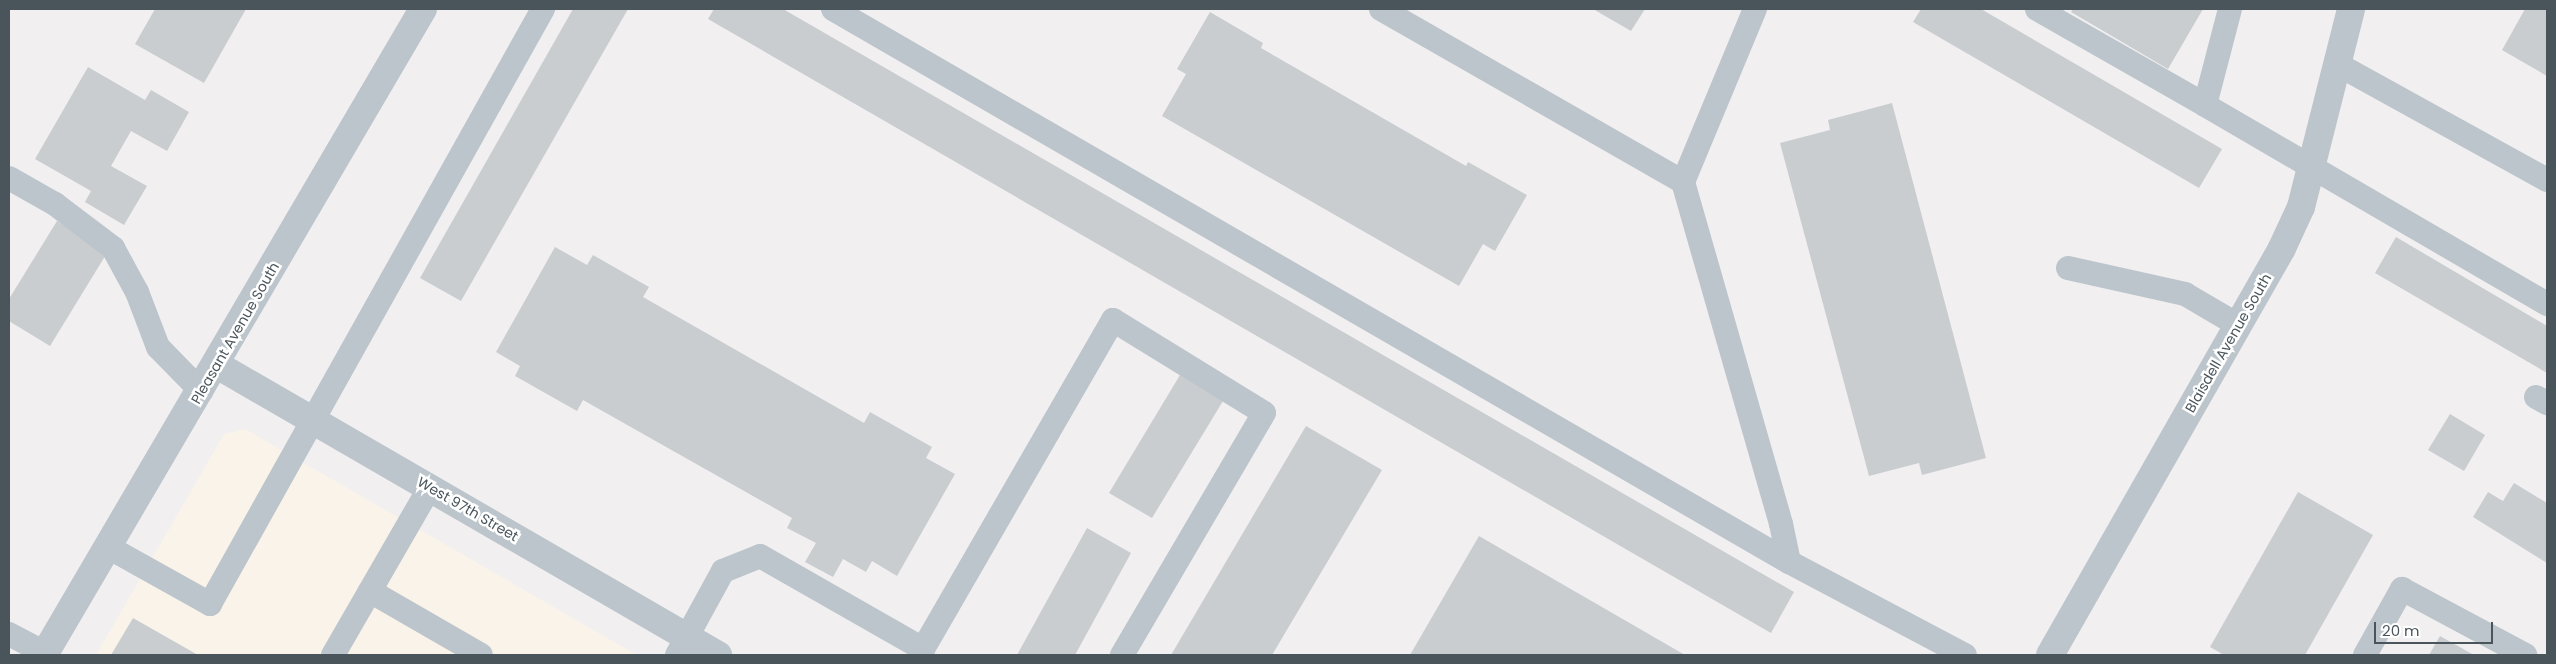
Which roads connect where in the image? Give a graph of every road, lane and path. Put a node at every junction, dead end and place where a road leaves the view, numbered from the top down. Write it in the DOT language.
graph roads {
  1 [pos="423,9"];
  2 [pos="543,9"];
  3 [pos="833,9"];
  4 [pos="1381,9"];
  5 [pos="1756,9"];
  6 [pos="2037,9"];
  7 [pos="2230,9"];
  8 [pos="2351,9"];
  9 [pos="2337,64"];
  10 [pos="2204,105"];
  11 [pos="2311,168"];
  12 [pos="9,178"];
  13 [pos="2547,180"];
  14 [pos="1683,182"];
  15 [pos="2068,268"];
  16 [pos="2547,304"];
  17 [pos="2238,325"];
  18 [pos="217,365"];
  19 [pos="201,391"];
  20 [pos="312,418"];
  21 [pos="430,488"];
  22 [pos="108,547"];
  23 [pos="1789,562"];
  24 [pos="370,591"];
  25 [pos="9,634"];
  26 [pos="682,646"];
  27 [pos="921,652"];
  28 [pos="45,654"];
  29 [pos="333,655"];
  30 [pos="481,655"];
  31 [pos="718,655"];
  32 [pos="1122,655"];
  33 [pos="1964,655"];
  34 [pos="2050,655"];
  35 [pos="2365,655"];
  36 [pos="2525,655"];
  1 -- 18 [label="street, Pleasant Avenue South"];
  2 -- 20 [label="lane"];
  3 -- 23 [label="lane"];
  4 -- 14 [label="lane"];
  5 -- 14 [label="lane"];
  6 -- 10 [label="lane"];
  7 -- 10 [label="lane"];
  8 -- 9 [label="street, Blaisdell Avenue South"];
  9 -- 11 [label="street, Blaisdell Avenue South"];
  9 -- 13 [label="lane"];
  10 -- 11 [label="lane"];
  11 -- 16 [label="lane"];
  11 -- 17 [label="street, Blaisdell Avenue South"];
  12 -- 19 [label="lane"];
  14 -- 23 [label="lane"];
  15 -- 17 [label="lane"];
  17 -- 34 [label="street, Blaisdell Avenue South"];
  18 -- 19 [label="street, Pleasant Avenue South"];
  18 -- 20 [label="street, West 97th Street"];
  19 -- 22 [label="street, Pleasant Avenue South"];
  20 -- 21 [label="street, West 97th Street"];
  20 -- 22 [label="lane"];
  21 -- 24 [label="lane"];
  21 -- 26 [label="street, West 97th Street"];
  22 -- 28 [label="street, Pleasant Avenue South"];
  23 -- 33 [label="lane"];
  24 -- 29 [label="lane"];
  24 -- 30 [label="lane"];
  25 -- 28 [label="lane"];
  26 -- 27 [label="lane"];
  26 -- 31 [label="street, West 97th Street"];
  27 -- 32 [label="lane"];
  35 -- 36 [label="lane"];
}
